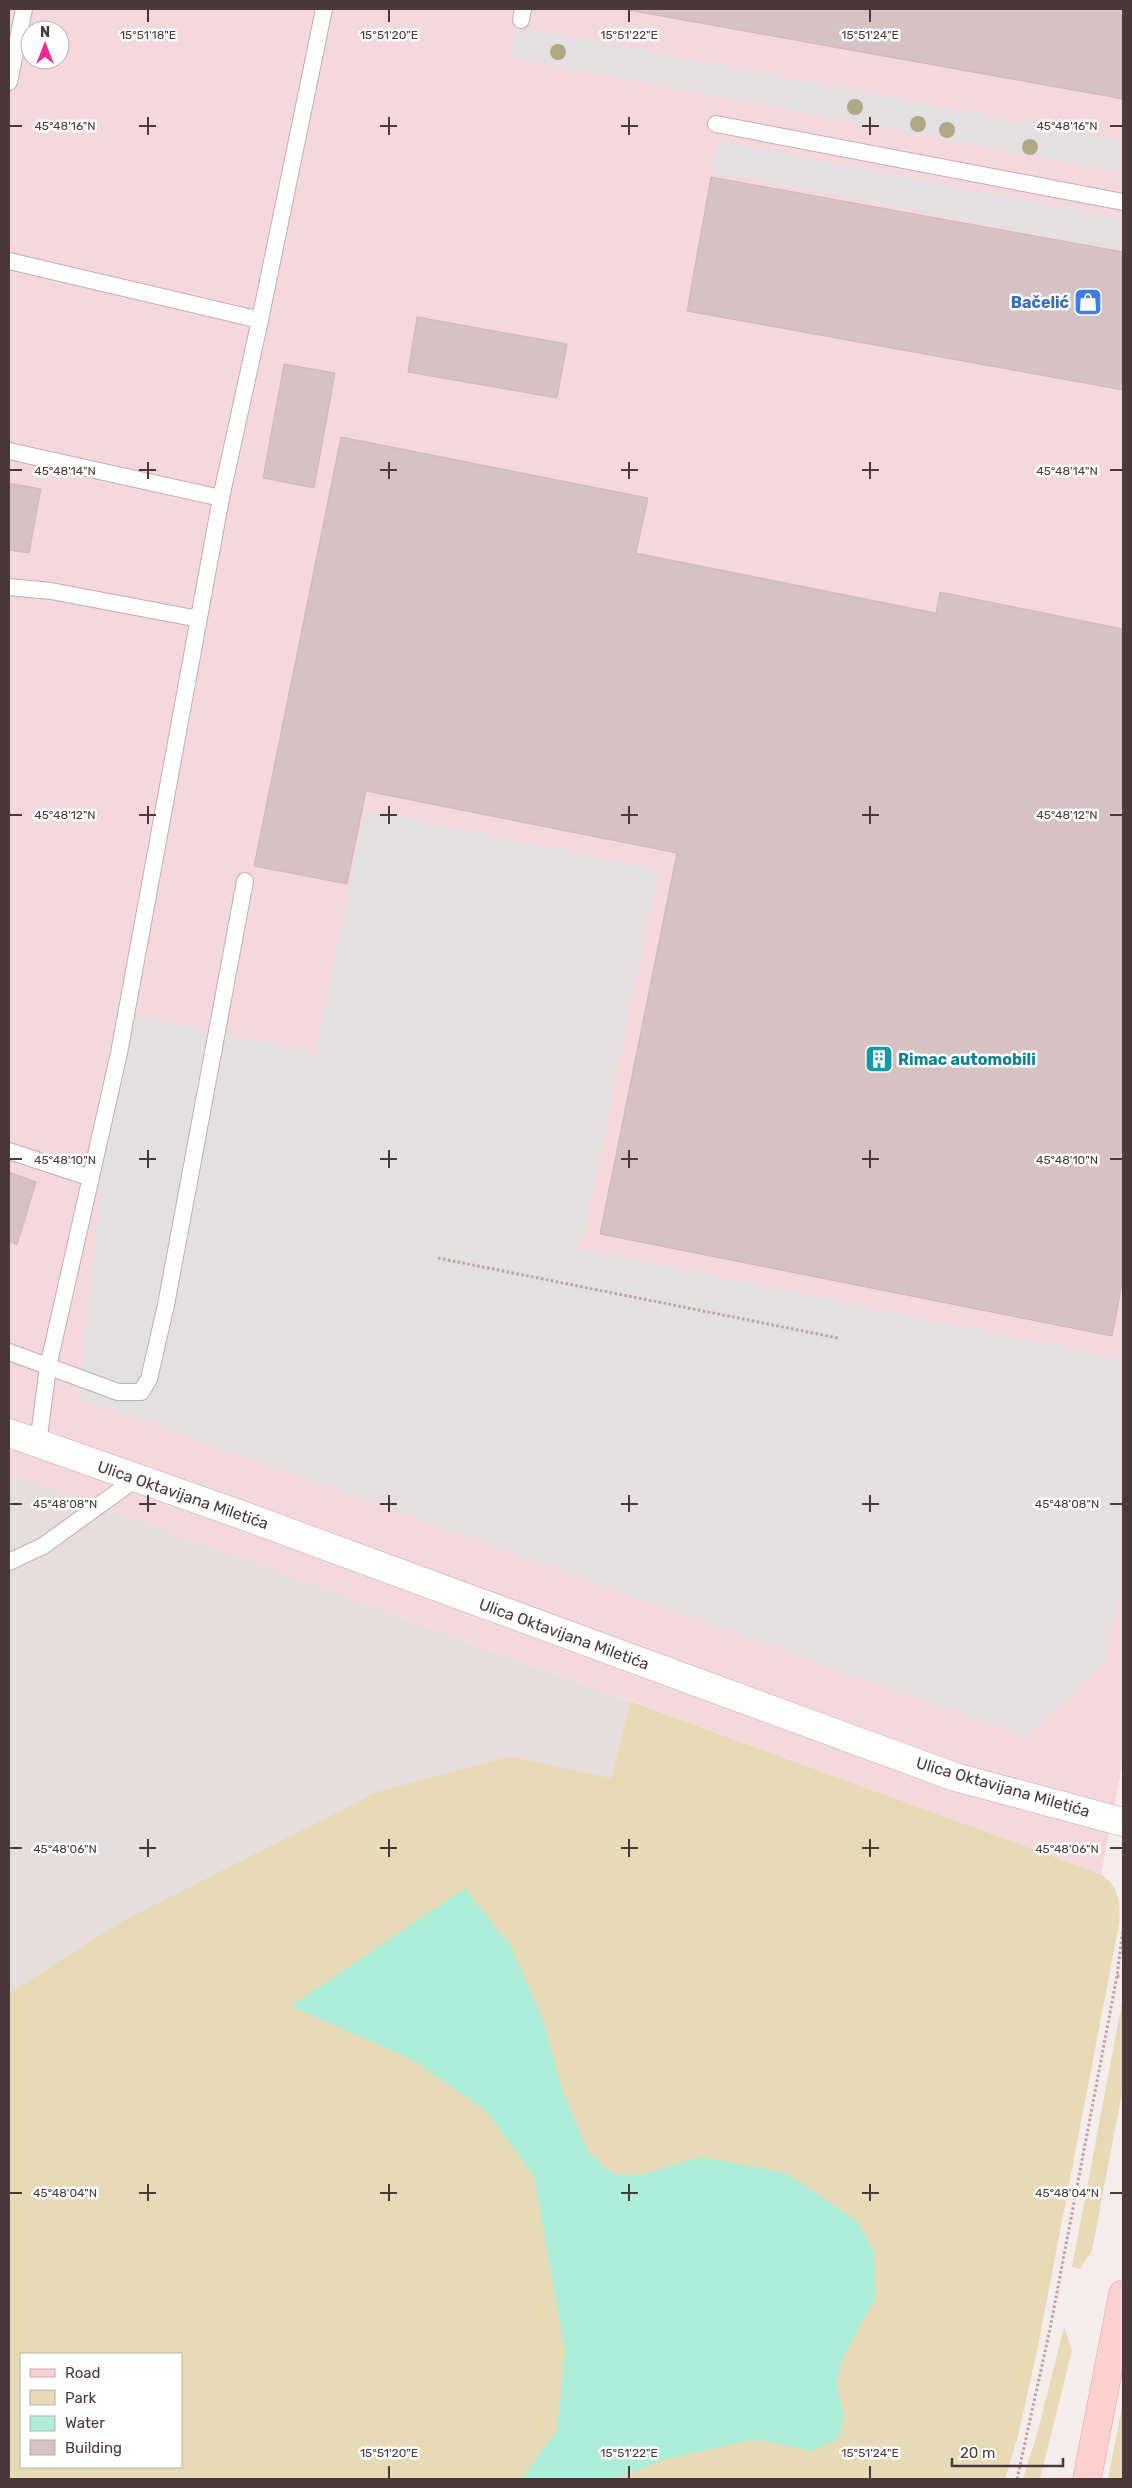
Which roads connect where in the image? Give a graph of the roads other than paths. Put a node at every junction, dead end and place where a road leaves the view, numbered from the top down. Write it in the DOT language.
graph roads {
  1 [pos="24,9"];
  2 [pos="324,9"];
  3 [pos="9,82"];
  4 [pos="716,124"];
  5 [pos="1123,202"];
  6 [pos="9,261"];
  7 [pos="260,320"];
  8 [pos="9,451"];
  9 [pos="221,498"];
  10 [pos="9,587"];
  11 [pos="199,619"];
  12 [pos="245,881"];
  13 [pos="9,1152"];
  14 [pos="91,1178"];
  15 [pos="9,1352"];
  16 [pos="48,1367"];
  17 [pos="9,1433"];
  18 [pos="38,1444"];
  19 [pos="137,1478"];
  20 [pos="9,1562"];
  21 [pos="1123,1822"];
  22 [pos="1123,2294"];
  23 [pos="1088,2479"];
  1 -- 3 [label="lane"];
  2 -- 7 [label="lane"];
  4 -- 5 [label="lane"];
  6 -- 7 [label="lane"];
  7 -- 9 [label="lane"];
  8 -- 9 [label="lane"];
  9 -- 11 [label="lane"];
  10 -- 11 [label="lane"];
  11 -- 14 [label="lane"];
  12 -- 16 [label="lane"];
  13 -- 14 [label="lane"];
  14 -- 16 [label="lane"];
  15 -- 16 [label="lane"];
  16 -- 18 [label="lane"];
  17 -- 18 [label="street, Ulica Oktavijana Miletića"];
  18 -- 19 [label="street, Ulica Oktavijana Miletića"];
  19 -- 20 [label="lane"];
  19 -- 21 [label="street, Ulica Oktavijana Miletića"];
  22 -- 23 [label="main road"];
}
